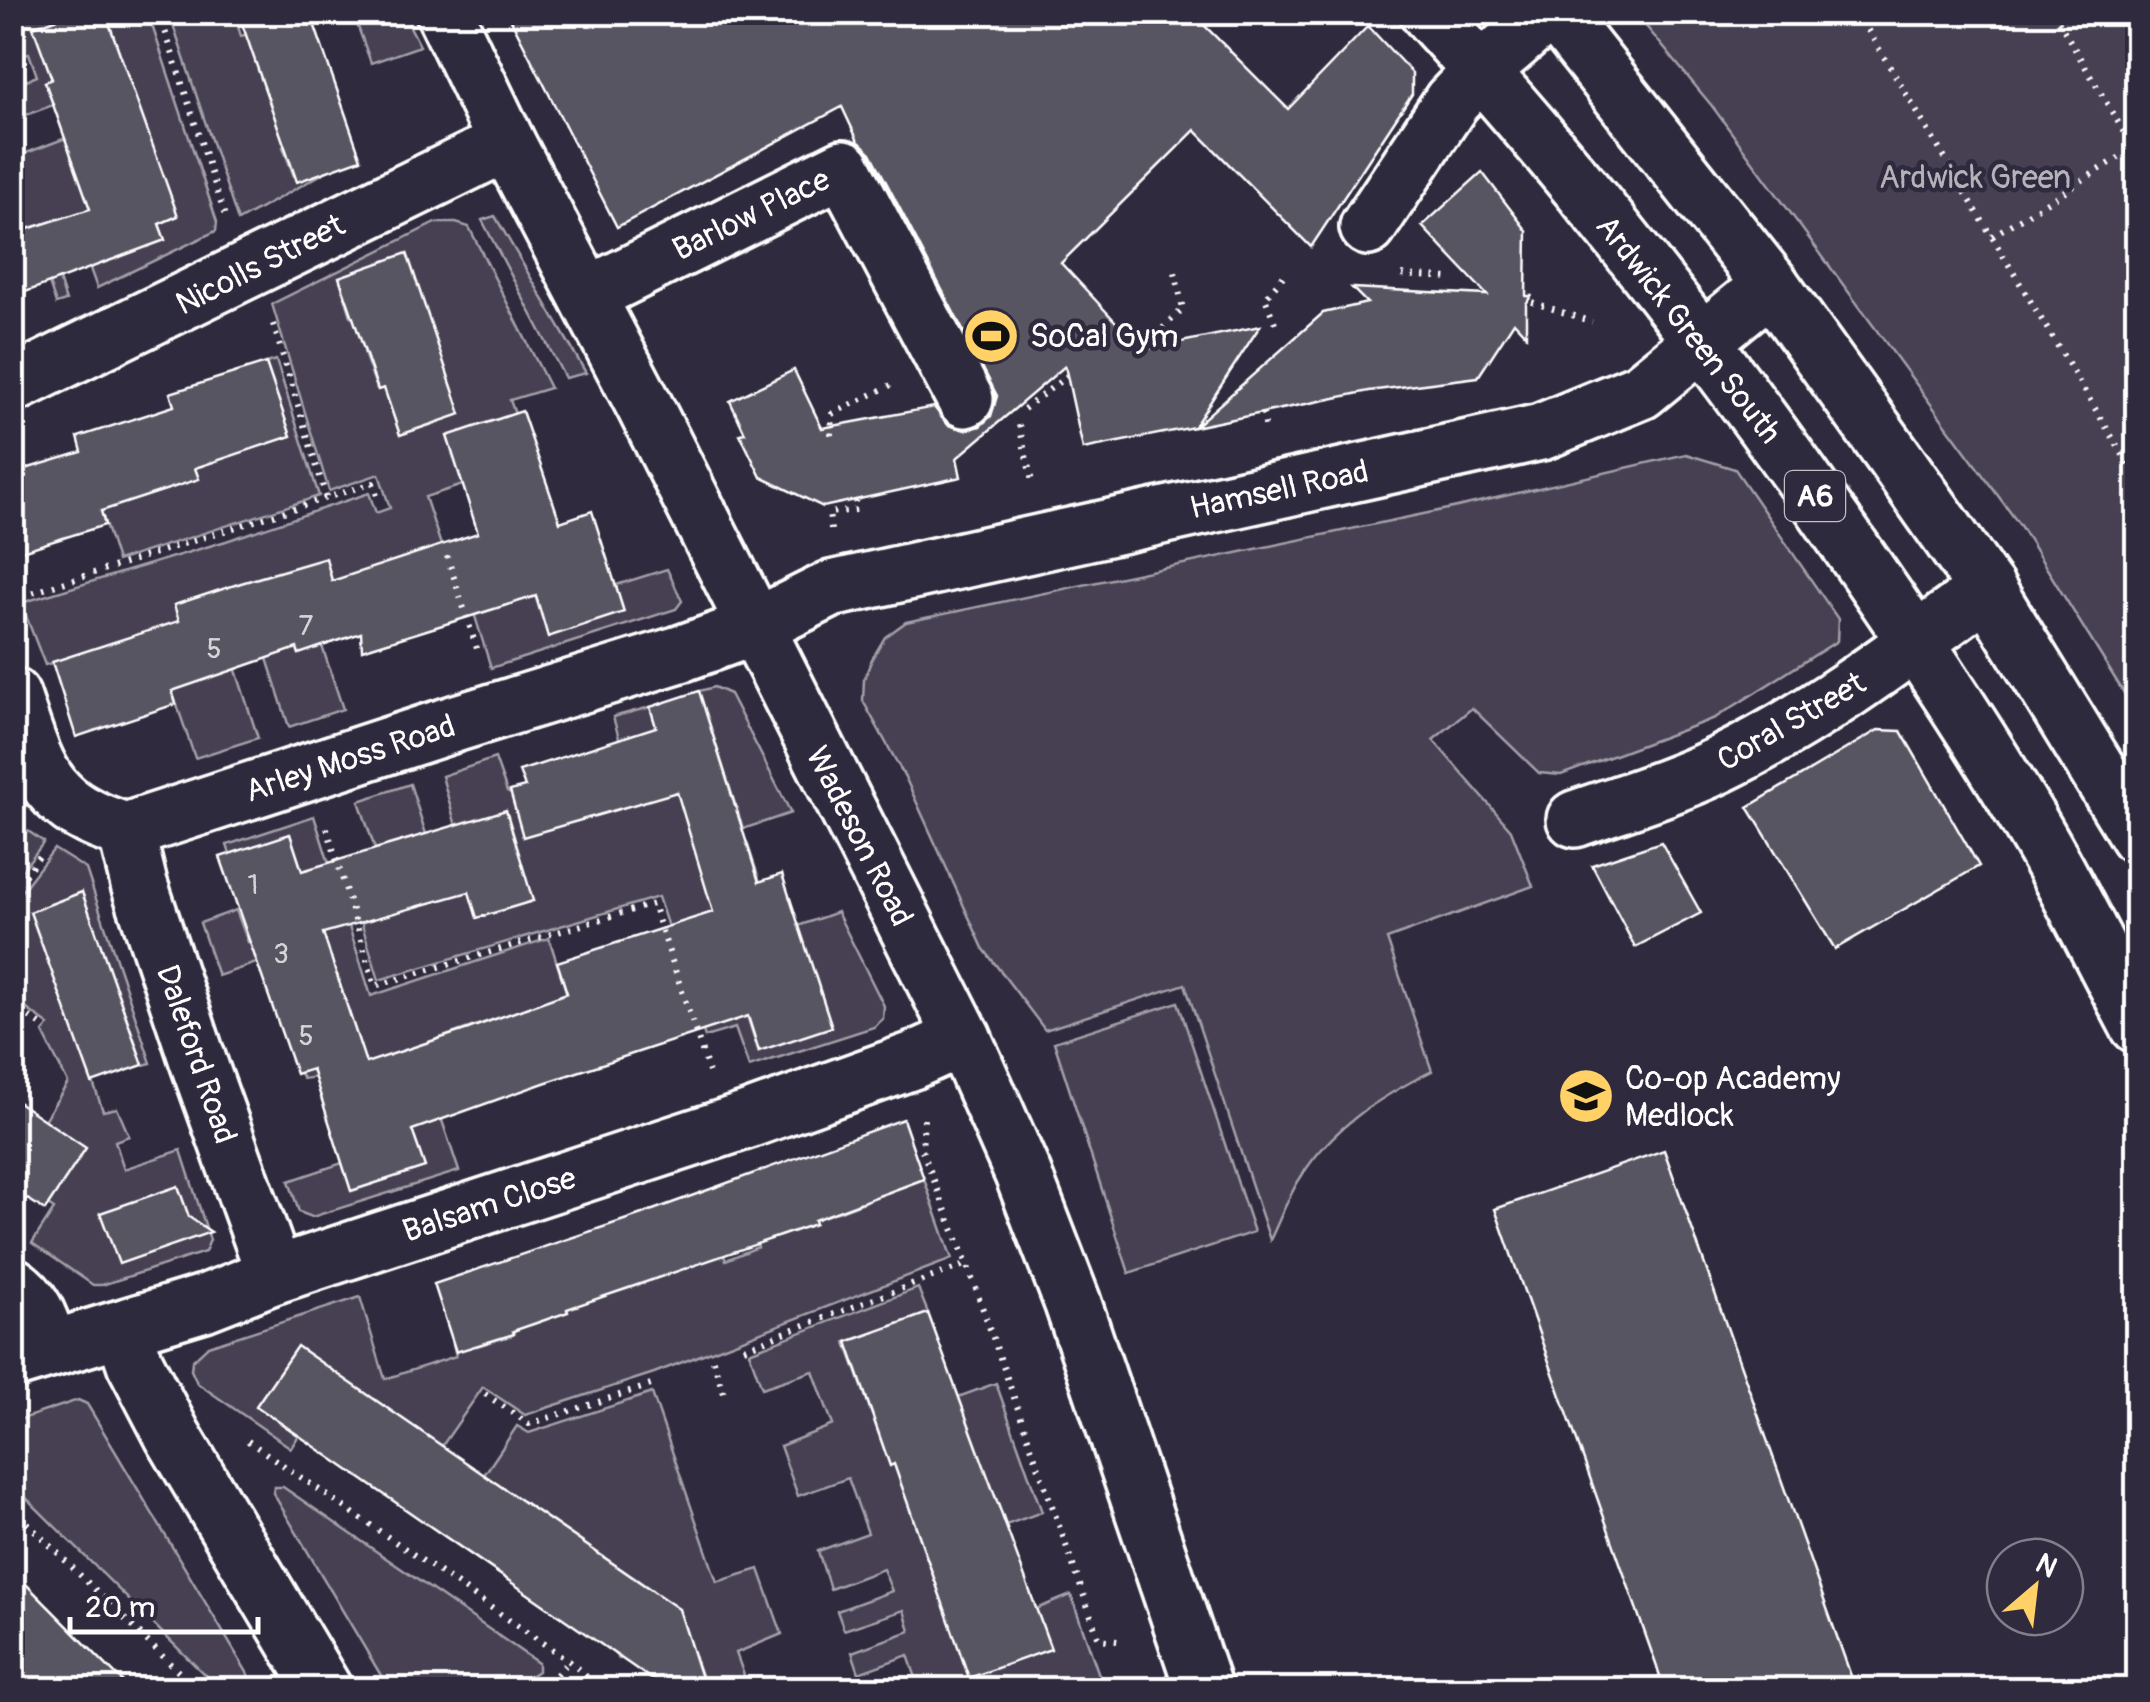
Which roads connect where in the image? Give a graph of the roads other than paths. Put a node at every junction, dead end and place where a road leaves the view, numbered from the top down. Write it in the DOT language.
graph roads {
  1 [pos="444,12"];
  2 [pos="1428,12"];
  3 [pos="1552,12"];
  4 [pos="1481,71"];
  5 [pos="507,143"];
  6 [pos="1368,227"];
  7 [pos="1771,285"];
  8 [pos="588,295"];
  9 [pos="1700,340"];
  10 [pos="12,386"];
  11 [pos="965,399"];
  12 [pos="1987,589"];
  13 [pos="755,627"];
  14 [pos="1916,641"];
  15 [pos="12,696"];
  16 [pos="1576,819"];
  17 [pos="126,832"];
  18 [pos="2138,836"];
  19 [pos="2138,1025"];
  20 [pos="964,1038"];
  21 [pos="275,1274"];
  22 [pos="12,1286"];
  23 [pos="123,1328"];
  24 [pos="31,1355"];
  25 [pos="324,1690"];
  26 [pos="1204,1690"];
  1 -- 5 [label="main road, Wadeson Road"];
  2 -- 4 [label="main road, Ardwick Green South / A6"];
  3 -- 4 [label="main road"];
  3 -- 7 [label="main road, A6"];
  4 -- 6 [label="main road"];
  4 -- 9 [label="main road, Ardwick Green South / A6"];
  5 -- 8 [label="main road, Wadeson Road"];
  5 -- 10 [label="main road, Nicolls Street"];
  7 -- 9 [label="main road, Hamsell Road"];
  7 -- 12 [label="main road, A6"];
  8 -- 11 [label="main road, Barlow Place"];
  8 -- 13 [label="main road, Wadeson Road"];
  9 -- 13 [label="main road, Hamsell Road"];
  9 -- 14 [label="main road, Ardwick Green South / A6"];
  12 -- 14 [label="main road, Coral Street"];
  12 -- 18 [label="main road, A6"];
  13 -- 17 [label="main road, Arley Moss Road"];
  13 -- 20 [label="main road, Wadeson Road"];
  14 -- 16 [label="main road, Coral Street"];
  14 -- 19 [label="main road, Ardwick Green South / A6"];
  15 -- 17 [label="main road"];
  17 -- 21 [label="main road, Daleford Road"];
  20 -- 21 [label="main road, Balsam Close"];
  20 -- 26 [label="main road, Wadeson Road"];
  21 -- 23 [label="main road, Balsam Close"];
  22 -- 24 [label="main road"];
  23 -- 24 [label="main road, Balsam Close"];
  23 -- 25 [label="main road"];
}
